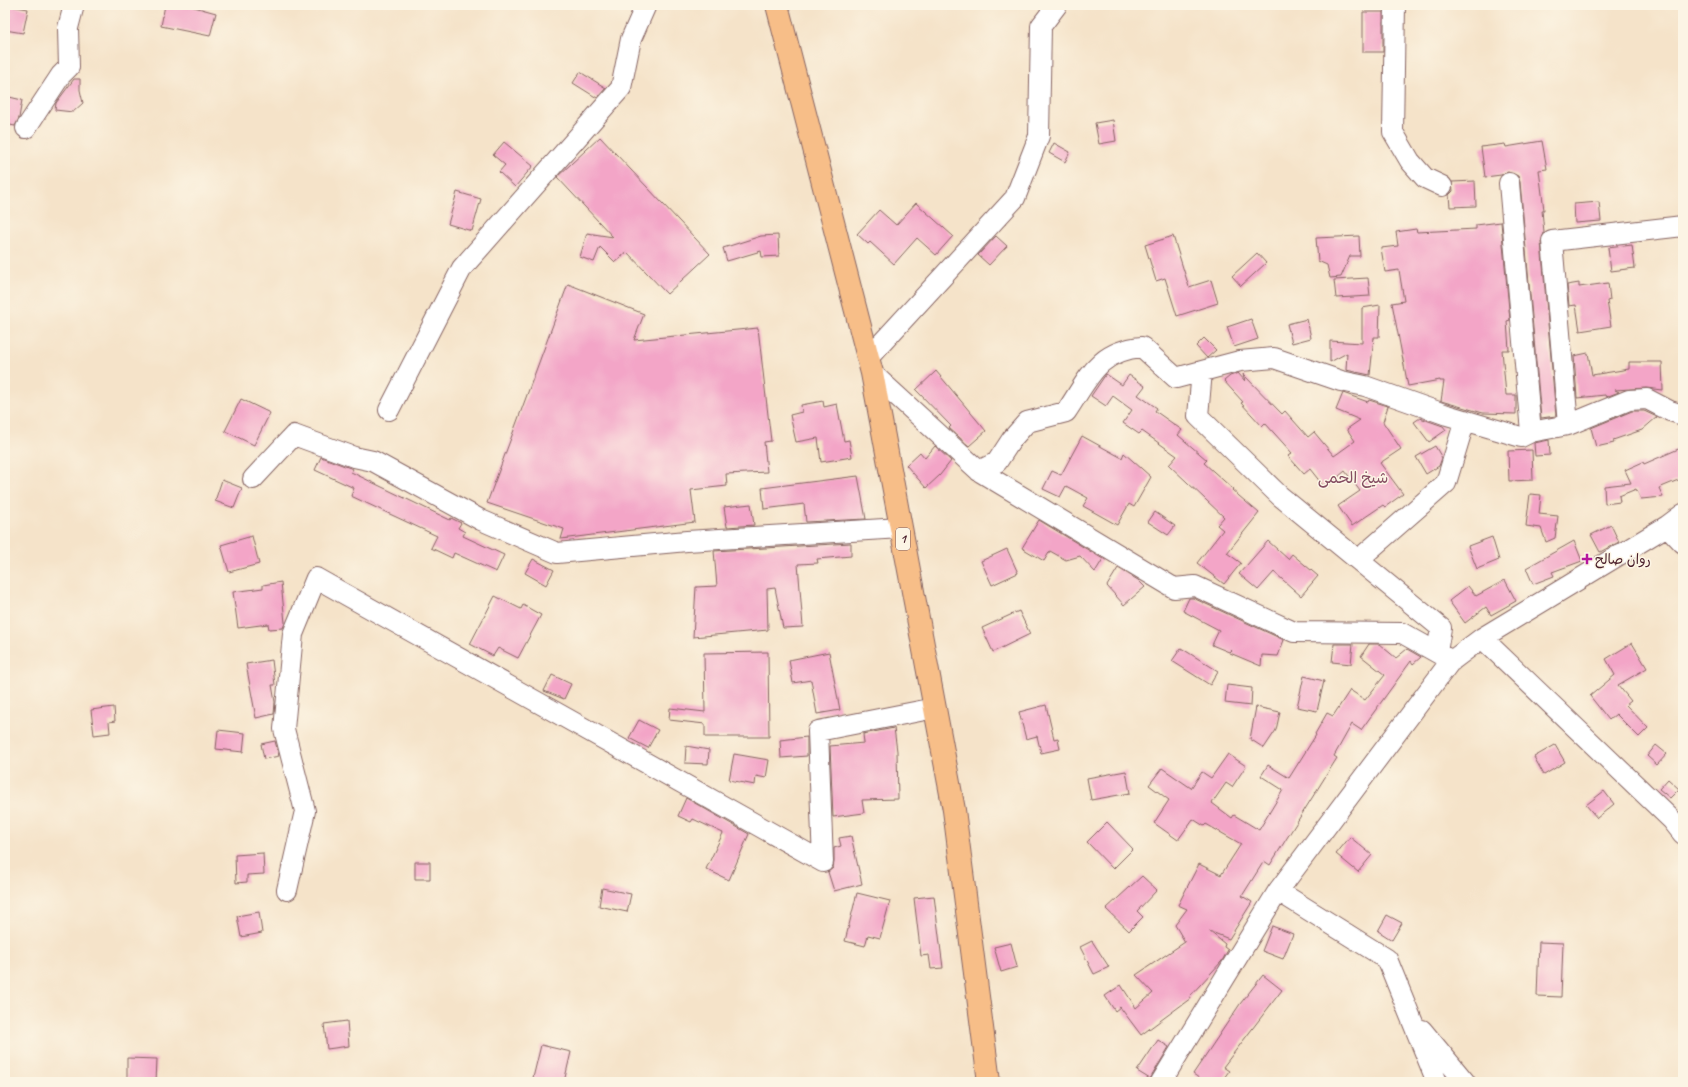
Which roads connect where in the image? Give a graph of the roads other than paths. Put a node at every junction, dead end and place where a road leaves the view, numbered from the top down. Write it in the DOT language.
graph roads {
  1 [pos="74,5"];
  2 [pos="646,5"];
  3 [pos="776,5"];
  4 [pos="1057,5"];
  5 [pos="1395,5"];
  6 [pos="26,128"];
  7 [pos="1509,183"];
  8 [pos="1442,186"];
  9 [pos="1683,226"];
  10 [pos="870,366"];
  11 [pos="1202,371"];
  12 [pos="389,410"];
  13 [pos="1683,415"];
  14 [pos="1465,420"];
  15 [pos="1568,425"];
  16 [pos="1531,432"];
  17 [pos="979,471"];
  18 [pos="253,479"];
  19 [pos="1683,514"];
  20 [pos="1667,526"];
  21 [pos="901,528"];
  22 [pos="1683,544"];
  23 [pos="1358,560"];
  24 [pos="1482,638"];
  25 [pos="1444,656"];
  26 [pos="935,708"];
  27 [pos="1683,834"];
  28 [pos="287,890"];
  29 [pos="1278,891"];
  30 [pos="1410,1014"];
  31 [pos="988,1082"];
  32 [pos="1161,1082"];
  33 [pos="1437,1082"];
  34 [pos="1465,1082"];
  1 -- 6 [label="street"];
  2 -- 12 [label="street"];
  3 -- 10 [label="main road, 1"];
  4 -- 10 [label="street"];
  5 -- 8 [label="street"];
  7 -- 16 [label="street"];
  9 -- 15 [label="street"];
  10 -- 17 [label="street"];
  10 -- 21 [label="main road, 1"];
  11 -- 14 [label="street"];
  11 -- 17 [label="street"];
  11 -- 23 [label="street"];
  13 -- 15 [label="street"];
  14 -- 16 [label="street"];
  14 -- 23 [label="street"];
  15 -- 16 [label="street"];
  17 -- 25 [label="street"];
  18 -- 21 [label="street"];
  19 -- 20 [label="street"];
  20 -- 22 [label="street"];
  20 -- 24 [label="street"];
  21 -- 26 [label="main road, 1"];
  23 -- 25 [label="street"];
  24 -- 25 [label="street"];
  24 -- 27 [label="street"];
  25 -- 29 [label="street"];
  26 -- 28 [label="street"];
  26 -- 31 [label="main road, 1"];
  29 -- 30 [label="street"];
  29 -- 32 [label="street"];
  30 -- 33 [label="street"];
  30 -- 34 [label="street"];
}
